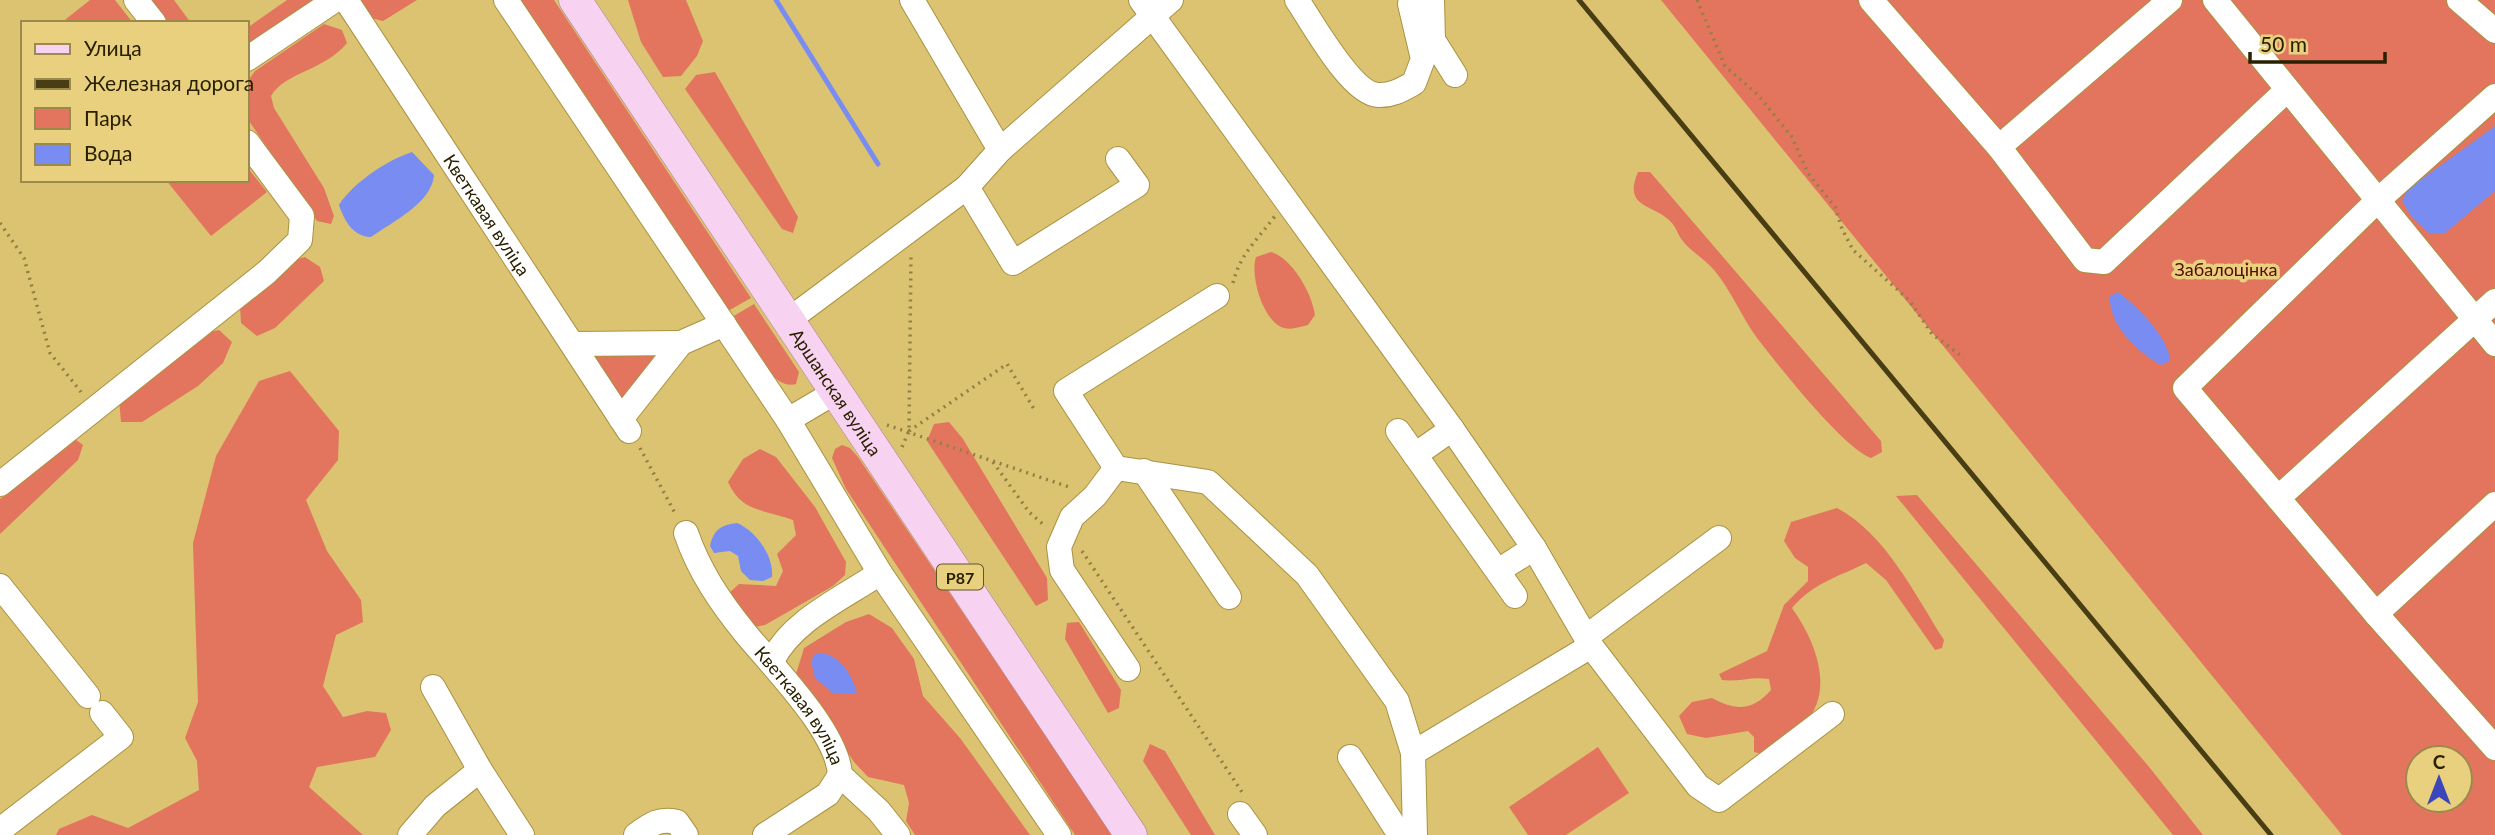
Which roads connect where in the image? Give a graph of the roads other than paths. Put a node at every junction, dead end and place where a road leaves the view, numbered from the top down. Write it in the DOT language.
graph roads {
  1 [pos="136,0"];
  2 [pos="335,0"];
  3 [pos="346,0"];
  4 [pos="506,0"];
  5 [pos="575,0"];
  6 [pos="912,0"];
  7 [pos="1297,0"];
  8 [pos="1871,0"];
  9 [pos="2170,0"];
  10 [pos="2215,0"];
  11 [pos="2459,0"];
  12 [pos="1421,2"];
  13 [pos="1155,5"];
  14 [pos="152,21"];
  15 [pos="2495,32"];
  16 [pos="248,58"];
  17 [pos="1455,75"];
  18 [pos="2287,90"];
  19 [pos="2495,96"];
  20 [pos="248,143"];
  21 [pos="1999,147"];
  22 [pos="1000,150"];
  23 [pos="1118,159"];
  24 [pos="967,187"];
  25 [pos="2377,201"];
  26 [pos="1217,296"];
  27 [pos="2495,301"];
  28 [pos="789,319"];
  29 [pos="2475,319"];
  30 [pos="724,324"];
  31 [pos="574,344"];
  32 [pos="681,344"];
  33 [pos="2495,344"];
  34 [pos="837,391"];
  35 [pos="788,420"];
  36 [pos="1452,429"];
  37 [pos="1398,431"];
  38 [pos="1415,455"];
  39 [pos="1116,468"];
  40 [pos="1144,471"];
  41 [pos="0,484"];
  42 [pos="2278,498"];
  43 [pos="2495,504"];
  44 [pos="686,533"];
  45 [pos="1719,538"];
  46 [pos="1534,548"];
  47 [pos="1498,571"];
  48 [pos="880,573"];
  49 [pos="0,586"];
  50 [pos="1515,596"];
  51 [pos="1229,597"];
  52 [pos="2376,614"];
  53 [pos="1588,642"];
  54 [pos="772,661"];
  55 [pos="1128,669"];
  56 [pos="433,687"];
  57 [pos="1832,714"];
  58 [pos="2491,734"];
  59 [pos="1413,753"];
  60 [pos="1350,757"];
  61 [pos="480,770"];
  62 [pos="840,775"];
  63 [pos="1240,814"];
  64 [pos="4,819"];
  65 [pos="410,835"];
  66 [pos="522,835"];
  67 [pos="636,835"];
  68 [pos="686,835"];
  69 [pos="765,835"];
  70 [pos="898,835"];
  71 [pos="1059,835"];
  72 [pos="1131,835"];
  73 [pos="1255,835"];
  74 [pos="1400,835"];
  75 [pos="1415,835"];
  1 -- 14 [label="street"];
  2 -- 16 [label="street"];
  3 -- 31 [label="street, Кветкавая вуліца"];
  4 -- 30 [label="street"];
  5 -- 28 [label="main road, Р87"];
  6 -- 22 [label="street"];
  7 -- 12 [label="street"];
  8 -- 21 [label="street"];
  9 -- 21 [label="street"];
  10 -- 18 [label="street"];
  11 -- 15 [label="street"];
  12 -- 17 [label="street"];
  13 -- 22 [label="street, Аршанская вуліца"];
  13 -- 36 [label="street"];
  18 -- 21 [label="street"];
  18 -- 25 [label="street"];
  19 -- 25 [label="street"];
  20 -- 41 [label="street"];
  22 -- 24 [label="street, Аршанская вуліца"];
  23 -- 24 [label="street"];
  24 -- 28 [label="street, Аршанская вуліца"];
  25 -- 29 [label="street"];
  25 -- 42 [label="street"];
  26 -- 39 [label="street"];
  27 -- 29 [label="street"];
  28 -- 34 [label="main road, Аршанская вуліца / Р87"];
  29 -- 33 [label="street"];
  29 -- 42 [label="street"];
  30 -- 32 [label="street"];
  30 -- 35 [label="street"];
  31 -- 32 [label="street"];
  31 -- 32 [label="street, Кветкавая вуліца"];
  34 -- 35 [label="street"];
  34 -- 72 [label="main road, Аршанская вуліца / Р87"];
  35 -- 48 [label="street"];
  36 -- 38 [label="street"];
  36 -- 46 [label="street"];
  37 -- 38 [label="street"];
  38 -- 47 [label="street"];
  39 -- 40 [label="street"];
  39 -- 55 [label="street"];
  40 -- 51 [label="street"];
  40 -- 59 [label="street"];
  42 -- 52 [label="street"];
  43 -- 52 [label="street"];
  44 -- 54 [label="street, Кветкавая вуліца"];
  45 -- 53 [label="street"];
  46 -- 47 [label="street"];
  46 -- 53 [label="street"];
  47 -- 50 [label="street"];
  48 -- 54 [label="street"];
  48 -- 71 [label="street"];
  49 -- 64 [label="street"];
  52 -- 58 [label="street"];
  53 -- 57 [label="street"];
  53 -- 59 [label="street"];
  54 -- 62 [label="street, Кветкавая вуліца"];
  56 -- 61 [label="street"];
  59 -- 75 [label="street"];
  60 -- 74 [label="street"];
  61 -- 65 [label="street"];
  61 -- 66 [label="street"];
  62 -- 69 [label="street"];
  62 -- 70 [label="street, Кветкавая вуліца"];
  63 -- 73 [label="street"];
  67 -- 68 [label="street"];
}
